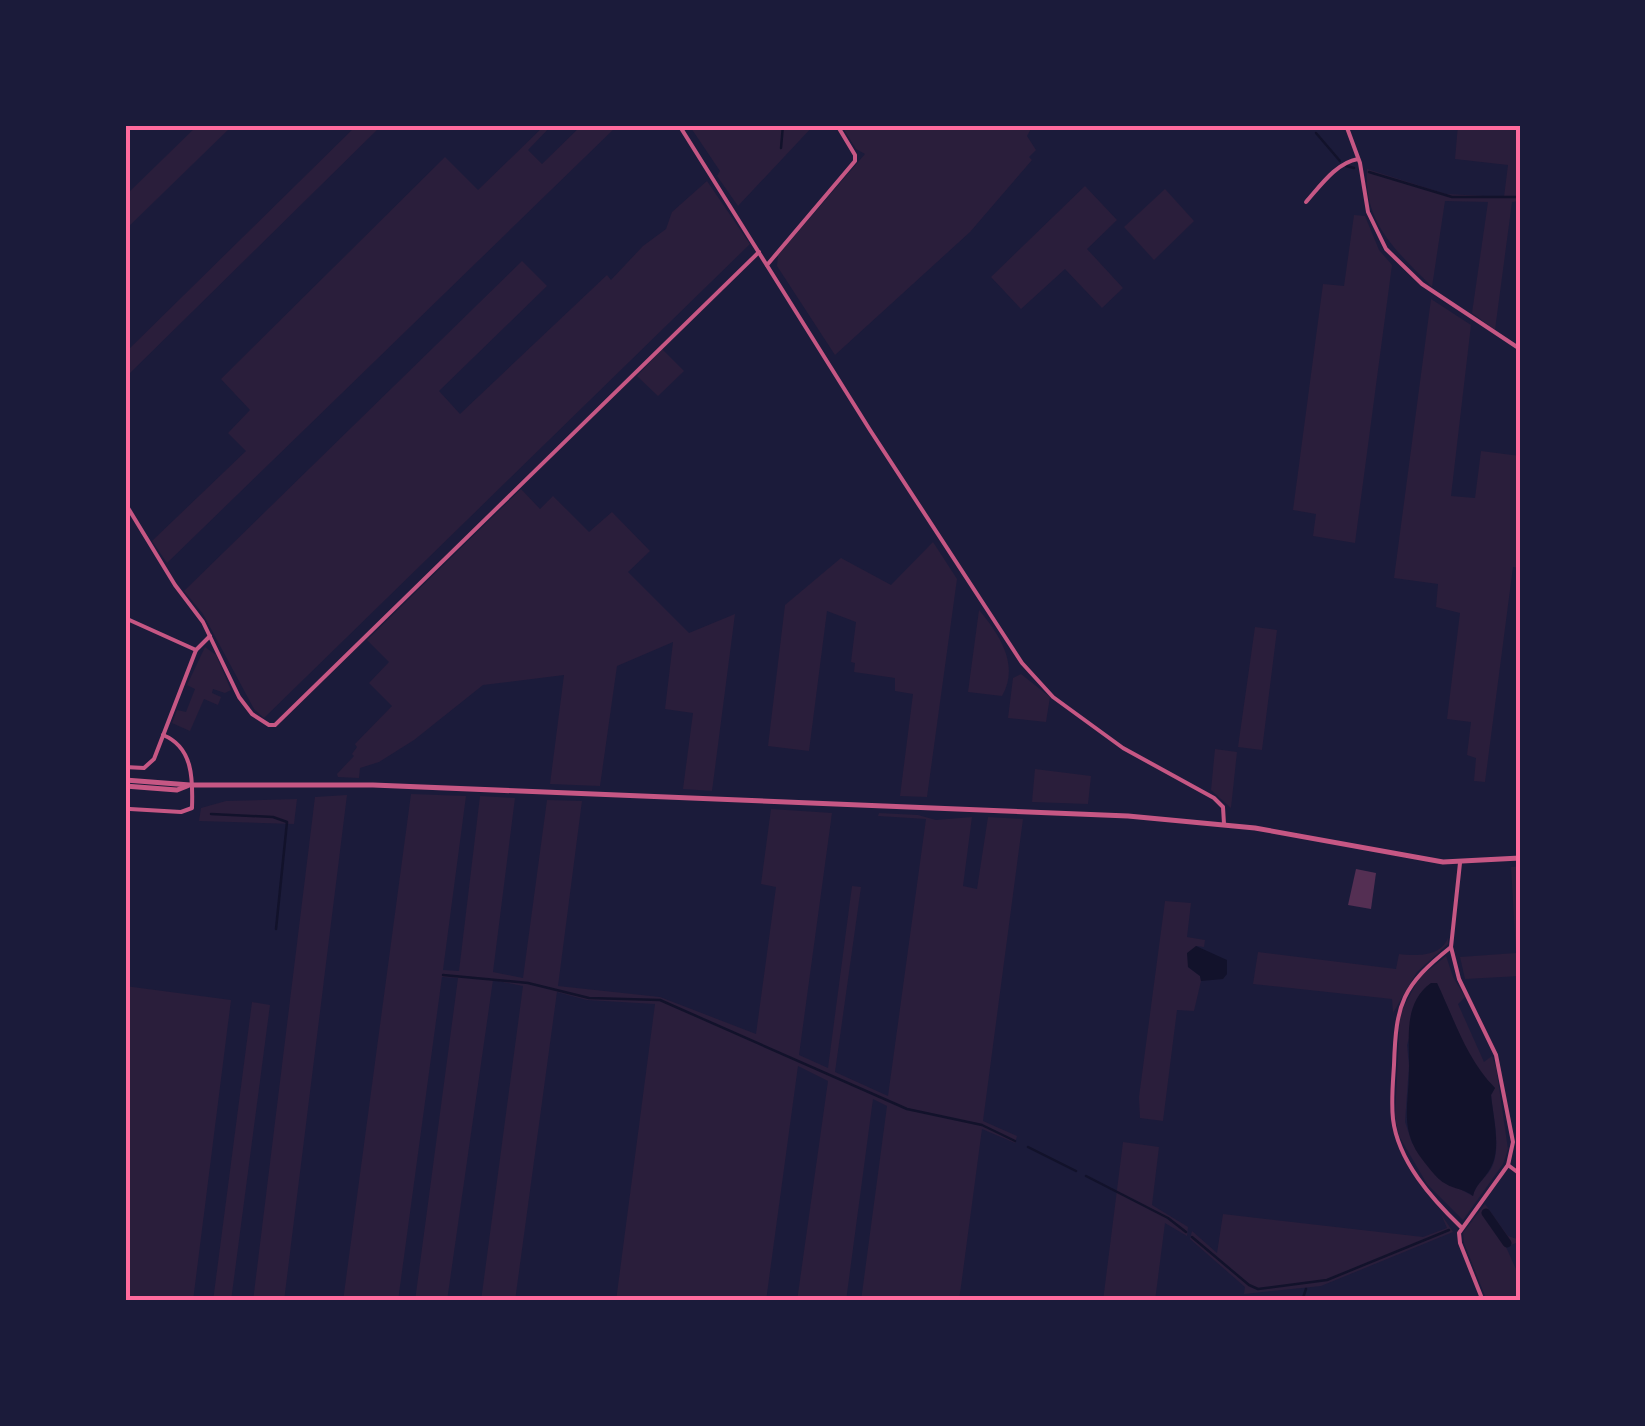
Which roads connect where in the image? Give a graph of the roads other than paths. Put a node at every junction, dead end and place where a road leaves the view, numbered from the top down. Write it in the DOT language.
graph roads {
  1 [pos="679,125"];
  2 [pos="838,125"];
  3 [pos="1346,125"];
  4 [pos="1358,158"];
  5 [pos="1306,202"];
  6 [pos="759,252"];
  7 [pos="766,264"];
  8 [pos="1520,349"];
  9 [pos="125,503"];
  10 [pos="125,618"];
  11 [pos="210,636"];
  12 [pos="196,650"];
  13 [pos="163,735"];
  14 [pos="125,767"];
  15 [pos="125,783"];
  16 [pos="190,786"];
  17 [pos="130,809"];
  18 [pos="1224,824"];
  19 [pos="1520,858"];
  20 [pos="1460,862"];
  21 [pos="1451,947"];
  22 [pos="1508,1165"];
  23 [pos="1520,1174"];
  24 [pos="1461,1228"];
  25 [pos="1483,1301"];
  1 -- 6 [label="street"];
  2 -- 7 [label="street"];
  3 -- 4 [label="street"];
  4 -- 5 [label="street"];
  4 -- 8 [label="street"];
  6 -- 7 [label="street"];
  6 -- 11 [label="street"];
  7 -- 18 [label="street"];
  9 -- 11 [label="street"];
  10 -- 12 [label="street"];
  11 -- 12 [label="street"];
  12 -- 13 [label="street"];
  13 -- 14 [label="street"];
  13 -- 16 [label="street"];
  15 -- 16 [label="street"];
  16 -- 17 [label="street"];
  16 -- 18 [label="street"];
  18 -- 20 [label="street"];
  19 -- 20 [label="street"];
  20 -- 21 [label="street"];
  21 -- 22 [label="street"];
  21 -- 24 [label="street"];
  22 -- 23 [label="street"];
  22 -- 24 [label="street"];
  24 -- 25 [label="street"];
}
